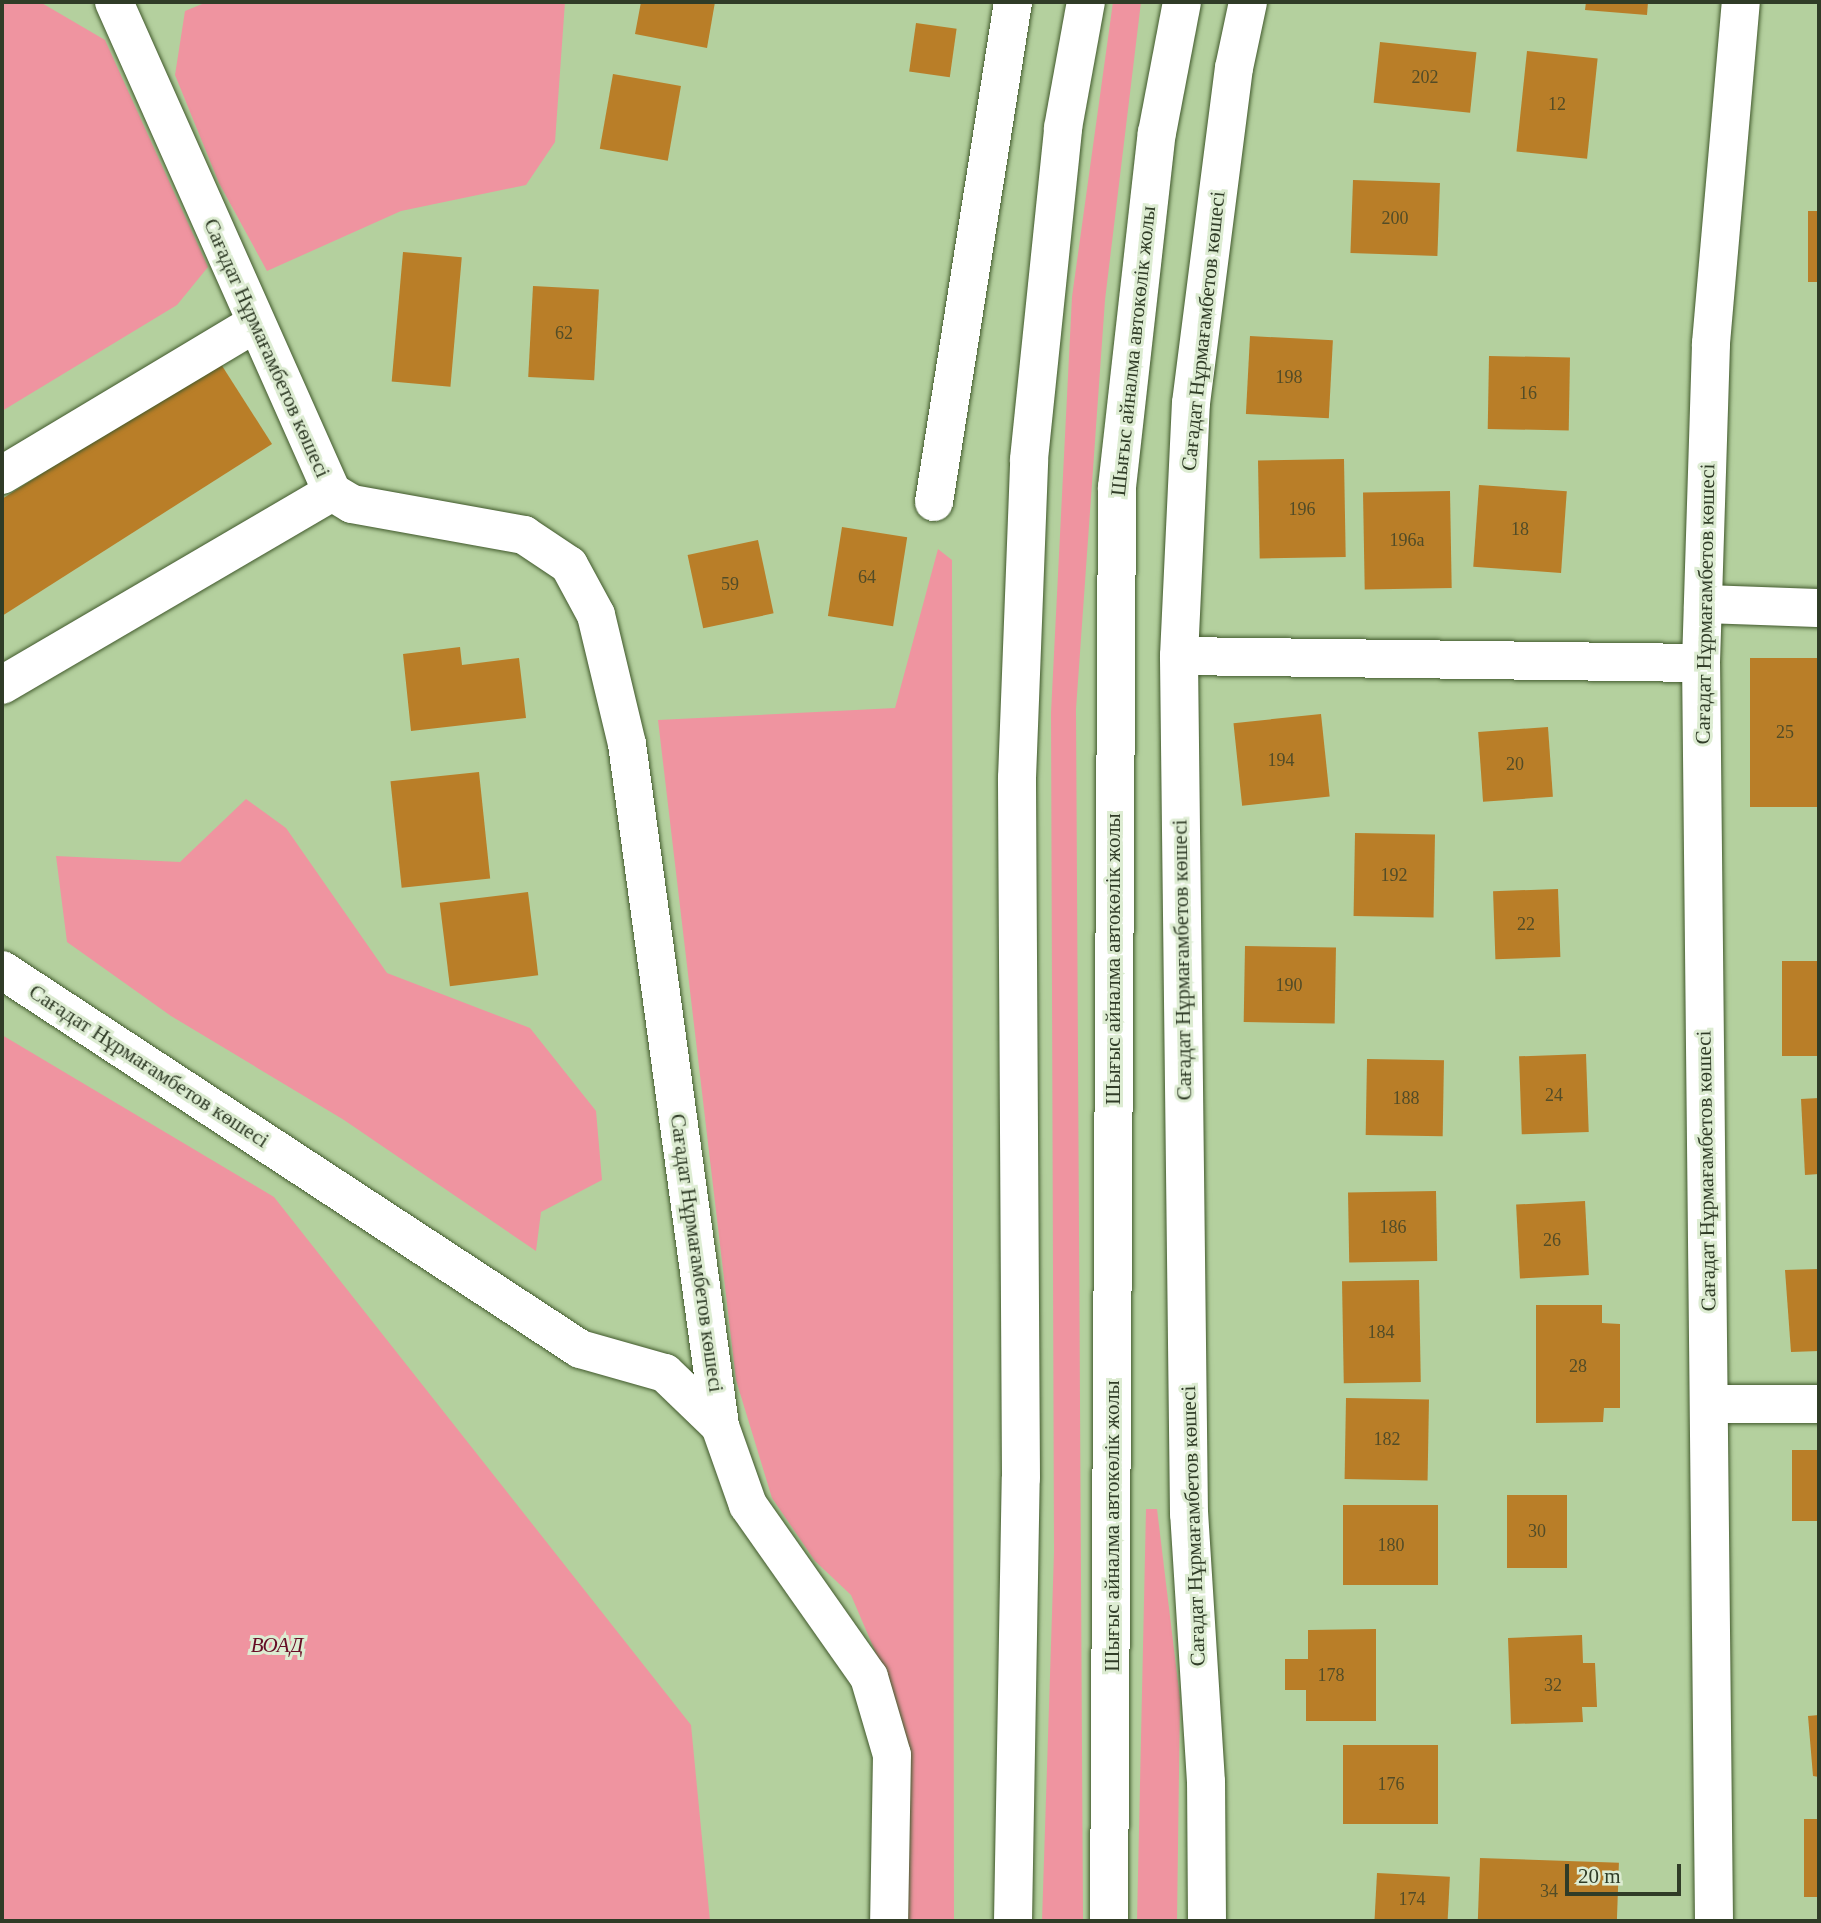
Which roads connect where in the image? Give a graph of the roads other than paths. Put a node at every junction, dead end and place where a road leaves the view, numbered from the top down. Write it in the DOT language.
graph roads {
  1 [pos="114,2"];
  2 [pos="1013,2"];
  3 [pos="1086,2"];
  4 [pos="1182,2"];
  5 [pos="1248,2"];
  6 [pos="1741,2"];
  7 [pos="256,323"];
  8 [pos="2,475"];
  9 [pos="332,492"];
  10 [pos="934,502"];
  11 [pos="1703,604"];
  12 [pos="1819,608"];
  13 [pos="1178,656"];
  14 [pos="1701,663"];
  15 [pos="2,685"];
  16 [pos="2,970"];
  17 [pos="1709,1404"];
  18 [pos="1819,1404"];
  19 [pos="720,1426"];
  20 [pos="889,1921"];
  21 [pos="1013,1921"];
  22 [pos="1109,1921"];
  23 [pos="1207,1921"];
  24 [pos="1714,1921"];
  1 -- 7 [label="street, Сағадат Нұрмағамбетов көшесі"];
  2 -- 10 [label="street"];
  3 -- 21 [label="street"];
  4 -- 22 [label="street, Шығыс айналма автокөлік жолы"];
  5 -- 13 [label="street, Сағадат Нұрмағамбетов көшесі"];
  6 -- 11 [label="street, Сағадат Нұрмағамбетов көшесі"];
  7 -- 8 [label="street"];
  7 -- 9 [label="street, Сағадат Нұрмағамбетов көшесі"];
  9 -- 15 [label="street"];
  9 -- 19 [label="street, Сағадат Нұрмағамбетов көшесі"];
  11 -- 12 [label="street"];
  11 -- 14 [label="street, Сағадат Нұрмағамбетов көшесі"];
  13 -- 14 [label="street"];
  13 -- 23 [label="street, Сағадат Нұрмағамбетов көшесі"];
  14 -- 17 [label="street, Сағадат Нұрмағамбетов көшесі"];
  16 -- 19 [label="street, Сағадат Нұрмағамбетов көшесі"];
  17 -- 18 [label="street"];
  17 -- 24 [label="street, Сағадат Нұрмағамбетов көшесі"];
  19 -- 20 [label="street, Сағадат Нұрмағамбетов көшесі"];
}
